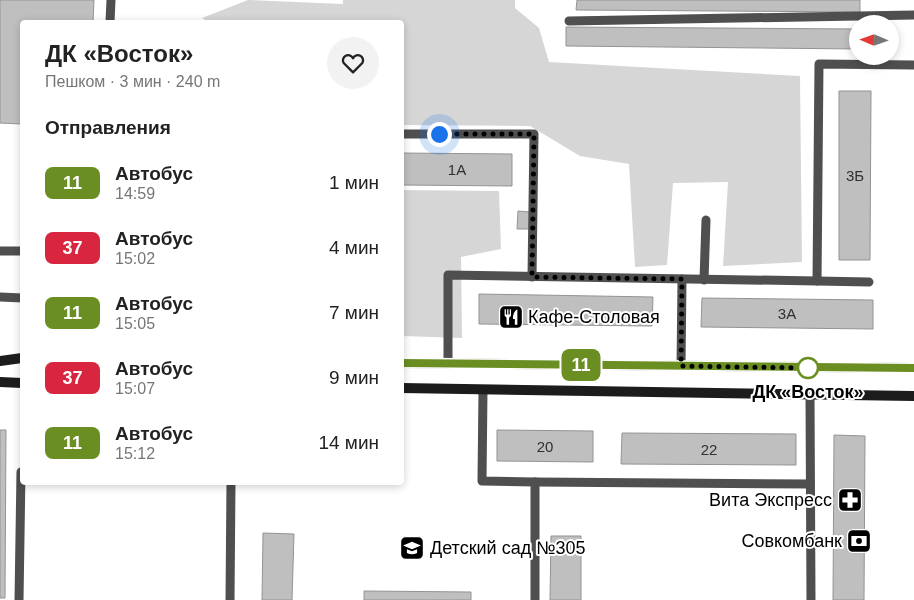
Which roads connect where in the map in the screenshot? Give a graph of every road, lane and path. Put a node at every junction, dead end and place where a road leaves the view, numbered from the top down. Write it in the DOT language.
graph roads {
  1 [pos="111,0"];
  2 [pos="914,15"];
  3 [pos="110,20"];
  4 [pos="570,20"];
  5 [pos="914,65"];
  6 [pos="404,134"];
  7 [pos="706,220"];
  8 [pos="0,251"];
  9 [pos="20,251"];
  10 [pos="532,277"];
  11 [pos="682,279"];
  12 [pos="704,280"];
  13 [pos="817,281"];
  14 [pos="870,282"];
  15 [pos="0,297"];
  16 [pos="20,298"];
  17 [pos="20,358"];
  18 [pos="0,361"];
  19 [pos="404,363"];
  20 [pos="448,364"];
  21 [pos="681,366"];
  22 [pos="914,368"];
  23 [pos="0,382"];
  24 [pos="20,383"];
  25 [pos="404,388"];
  26 [pos="483,390"];
  27 [pos="810,395"];
  28 [pos="914,396"];
  29 [pos="536,482"];
  30 [pos="810,484"];
  31 [pos="21,485"];
  32 [pos="231,485"];
  33 [pos="19,600"];
  34 [pos="230,600"];
  35 [pos="534,600"];
  36 [pos="811,600"];
  1 -- 3 [label="lane"];
  2 -- 4 [label="lane"];
  5 -- 13 [label="lane"];
  6 -- 10 [label="lane"];
  7 -- 12 [label="lane"];
  8 -- 9 [label="lane"];
  10 -- 11 [label="lane"];
  10 -- 20 [label="lane"];
  11 -- 12 [label="lane"];
  11 -- 21 [label="lane"];
  12 -- 13 [label="lane"];
  13 -- 14 [label="lane"];
  15 -- 16 [label="lane"];
  17 -- 18 [label="street"];
  19 -- 20 [label="street"];
  20 -- 21 [label="street"];
  21 -- 22 [label="street"];
  23 -- 24 [label="street"];
  25 -- 26 [label="street"];
  26 -- 27 [label="street"];
  26 -- 29 [label="lane"];
  27 -- 28 [label="street"];
  27 -- 30 [label="lane"];
  29 -- 30 [label="lane"];
  29 -- 35 [label="lane"];
  30 -- 36 [label="lane"];
  31 -- 33 [label="lane"];
  32 -- 34 [label="lane"];
}
